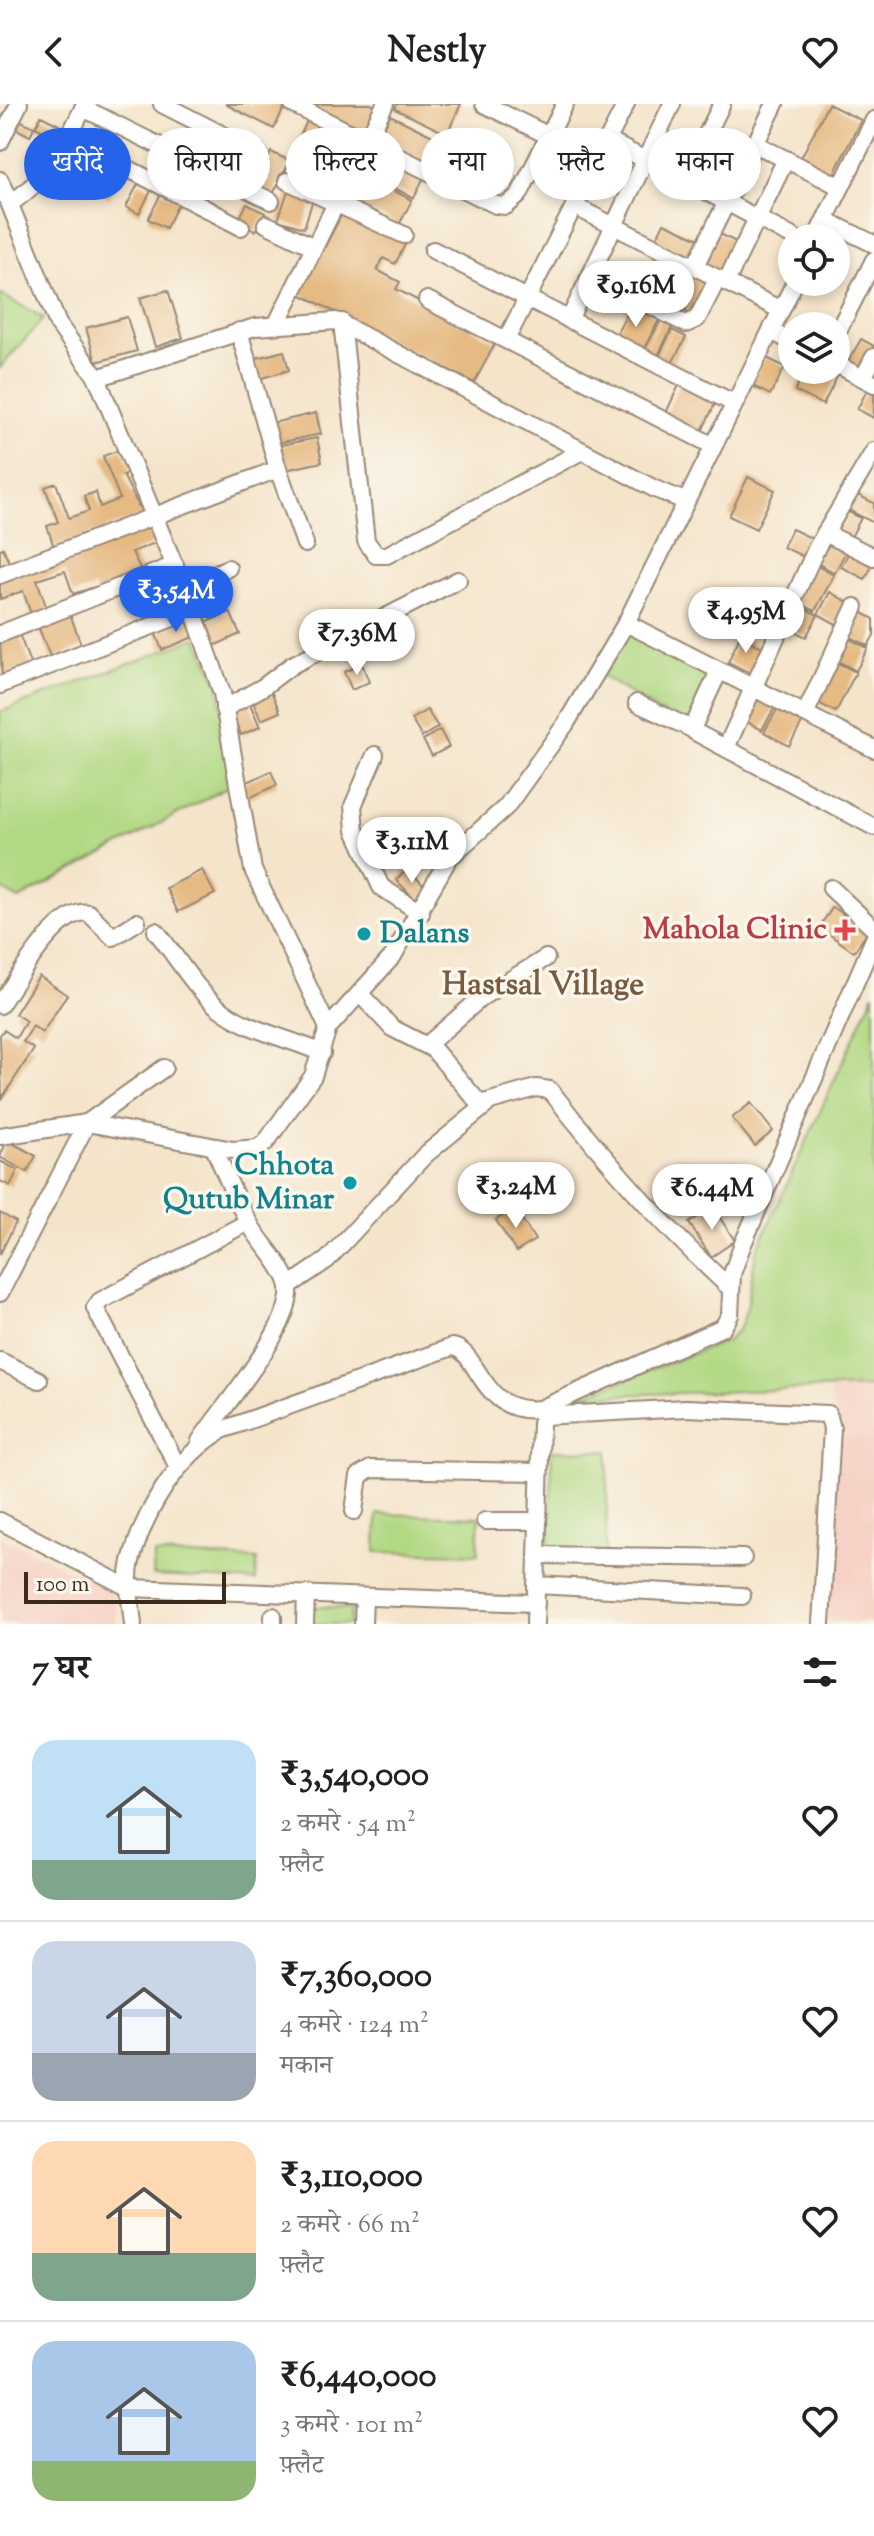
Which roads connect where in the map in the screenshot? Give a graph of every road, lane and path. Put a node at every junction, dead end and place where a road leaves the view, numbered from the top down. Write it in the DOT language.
graph roads {
  1 [pos="19,104"];
  2 [pos="162,104"];
  3 [pos="292,104"];
  4 [pos="385,104"];
  5 [pos="484,104"];
  6 [pos="565,104"];
  7 [pos="626,104"];
  8 [pos="672,104"];
  9 [pos="722,104"];
  10 [pos="775,104"];
  11 [pos="84,106"];
  12 [pos="874,120"];
  13 [pos="74,128"];
  14 [pos="209,128"];
  15 [pos="342,128"];
  16 [pos="373,128"];
  17 [pos="533,128"];
  18 [pos="553,128"];
  19 [pos="613,128"];
  20 [pos="710,128"];
  21 [pos="761,132"];
  22 [pos="0,142"];
  23 [pos="761,147"];
  24 [pos="632,152"];
  25 [pos="405,159"];
  26 [pos="645,159"];
  27 [pos="786,159"];
  28 [pos="648,161"];
  29 [pos="131,170"];
  30 [pos="530,173"];
  31 [pos="0,180"];
  32 [pos="841,187"];
  33 [pos="24,193"];
  34 [pos="329,200"];
  35 [pos="337,200"];
  36 [pos="577,200"];
  37 [pos="271,201"];
  38 [pos="726,201"];
  39 [pos="336,203"];
  40 [pos="10,204"];
  41 [pos="574,206"];
  42 [pos="757,218"];
  43 [pos="825,220"];
  44 [pos="266,224"];
  45 [pos="823,224"];
  46 [pos="614,226"];
  47 [pos="241,227"];
  48 [pos="778,229"];
  49 [pos="404,235"];
  50 [pos="874,244"];
  51 [pos="314,247"];
  52 [pos="433,250"];
  53 [pos="874,260"];
  54 [pos="695,266"];
  55 [pos="591,275"];
  56 [pos="722,280"];
  57 [pos="788,296"];
  58 [pos="526,298"];
  59 [pos="427,300"];
  60 [pos="781,310"];
  61 [pos="848,312"];
  62 [pos="569,320"];
  63 [pos="342,322"];
  64 [pos="277,323"];
  65 [pos="239,331"];
  66 [pos="771,331"];
  67 [pos="778,335"];
  68 [pos="506,340"];
  69 [pos="874,357"];
  70 [pos="850,371"];
  71 [pos="97,378"];
  72 [pos="869,381"];
  73 [pos="733,403"];
  74 [pos="712,445"];
  75 [pos="582,451"];
  76 [pos="874,451"];
  77 [pos="278,469"];
  78 [pos="685,501"];
  79 [pos="156,516"];
  80 [pos="825,533"];
  81 [pos="305,544"];
  82 [pos="874,557"];
  83 [pos="175,565"];
  84 [pos="228,568"];
  85 [pos="0,575"];
  86 [pos="458,580"];
  87 [pos="183,587"];
  88 [pos="855,607"];
  89 [pos="193,610"];
  90 [pos="626,623"];
  91 [pos="0,634"];
  92 [pos="719,671"];
  93 [pos="0,685"];
  94 [pos="753,689"];
  95 [pos="637,703"];
  96 [pos="224,709"];
  97 [pos="805,714"];
  98 [pos="694,730"];
  99 [pos="726,748"];
  100 [pos="874,749"];
  101 [pos="375,755"];
  102 [pos="874,827"];
  103 [pos="831,888"];
  104 [pos="421,913"];
  105 [pos="137,922"];
  106 [pos="874,929"];
  107 [pos="156,931"];
  108 [pos="874,939"];
  109 [pos="546,958"];
  110 [pos="361,995"];
  111 [pos="0,1005"];
  112 [pos="328,1028"];
  113 [pos="427,1045"];
  114 [pos="322,1053"];
  115 [pos="164,1068"];
  116 [pos="486,1105"];
  117 [pos="87,1123"];
  118 [pos="0,1136"];
  119 [pos="214,1148"];
  120 [pos="248,1222"];
  121 [pos="289,1286"];
  122 [pos="730,1288"];
  123 [pos="0,1293"];
  124 [pos="0,1361"];
  125 [pos="39,1380"];
  126 [pos="547,1411"];
  127 [pos="197,1445"];
  128 [pos="178,1467"];
  129 [pos="539,1472"];
  130 [pos="354,1511"];
  131 [pos="0,1521"];
  132 [pos="485,1521"];
  133 [pos="537,1521"];
  134 [pos="537,1555"];
  135 [pos="743,1558"];
  136 [pos="536,1585"];
  137 [pos="129,1588"];
  138 [pos="306,1594"];
  139 [pos="742,1596"];
  140 [pos="364,1597"];
  141 [pos="536,1603"];
  142 [pos="133,1624"];
  143 [pos="305,1624"];
  144 [pos="363,1624"];
  145 [pos="535,1624"];
  146 [pos="821,1624"];
  1 -- 22 [label="street"];
  2 -- 14 [label="street"];
  3 -- 15 [label="street"];
  4 -- 16 [label="street"];
  5 -- 17 [label="street"];
  6 -- 18 [label="street"];
  7 -- 19 [label="street"];
  8 -- 26 [label="street"];
  9 -- 20 [label="street"];
  10 -- 21 [label="street"];
  11 -- 13 [label="street"];
  11 -- 37 [label="street"];
  12 -- 32 [label="street"];
  23 -- 27 [label="street"];
  24 -- 26 [label="street"];
  25 -- 30 [label="street"];
  26 -- 28 [label="street"];
  26 -- 46 [label="street"];
  27 -- 32 [label="street"];
  27 -- 42 [label="street"];
  29 -- 47 [label="street"];
  31 -- 40 [label="street"];
  32 -- 43 [label="street"];
  33 -- 40 [label="street"];
  34 -- 39 [label="street"];
  35 -- 39 [label="street"];
  36 -- 41 [label="street"];
  38 -- 42 [label="street"];
  38 -- 54 [label="street"];
  39 -- 49 [label="street"];
  39 -- 51 [label="street"];
  40 -- 71 [label="street"];
  41 -- 46 [label="street"];
  41 -- 58 [label="street"];
  42 -- 48 [label="street"];
  42 -- 56 [label="street"];
  43 -- 45 [label="street"];
  43 -- 50 [label="street"];
  44 -- 51 [label="street"];
  46 -- 54 [label="street"];
  46 -- 55 [label="street"];
  51 -- 64 [label="street"];
  52 -- 58 [label="street"];
  53 -- 61 [label="street"];
  54 -- 56 [label="street"];
  55 -- 56 [label="street"];
  55 -- 62 [label="street"];
  56 -- 60 [label="street"];
  57 -- 60 [label="street"];
  58 -- 62 [label="street"];
  58 -- 68 [label="street"];
  59 -- 68 [label="street"];
  60 -- 66 [label="street"];
  62 -- 73 [label="street"];
  63 -- 64 [label="street"];
  63 -- 75 [label="street"];
  63 -- 75 [label="street"];
  64 -- 65 [label="street"];
  65 -- 71 [label="street"];
  65 -- 77 [label="street"];
  66 -- 67 [label="street"];
  66 -- 73 [label="street"];
  68 -- 74 [label="street"];
  69 -- 72 [label="street"];
  70 -- 72 [label="street"];
  71 -- 79 [label="street"];
  73 -- 74 [label="street"];
  74 -- 78 [label="street"];
  75 -- 78 [label="street"];
  76 -- 80 [label="street"];
  77 -- 79 [label="street"];
  77 -- 81 [label="street"];
  78 -- 90 [label="street"];
  79 -- 83 [label="street"];
  79 -- 85 [label="street"];
  80 -- 82 [label="street"];
  80 -- 94 [label="street"];
  83 -- 87 [label="street"];
  83 -- 91 [label="street"];
  84 -- 87 [label="street"];
  86 -- 96 [label="street"];
  87 -- 89 [label="street"];
  88 -- 97 [label="street"];
  89 -- 93 [label="street"];
  89 -- 96 [label="street"];
  90 -- 92 [label="street"];
  90 -- 104 [label="street"];
  92 -- 94 [label="street"];
  92 -- 98 [label="street"];
  94 -- 97 [label="street"];
  94 -- 99 [label="street"];
  95 -- 98 [label="street"];
  96 -- 112 [label="street"];
  97 -- 100 [label="street"];
  98 -- 99 [label="street"];
  99 -- 102 [label="street"];
  101 -- 104 [label="street"];
  103 -- 106 [label="street"];
  104 -- 110 [label="street"];
  105 -- 111 [label="street"];
  107 -- 114 [label="street"];
  108 -- 122 [label="street"];
  109 -- 113 [label="street"];
  110 -- 112 [label="street"];
  110 -- 113 [label="street"];
  112 -- 114 [label="street"];
  113 -- 116 [label="street"];
  114 -- 119 [label="street"];
  115 -- 117 [label="street"];
  116 -- 121 [label="street"];
  116 -- 122 [label="street"];
  117 -- 118 [label="street"];
  117 -- 119 [label="street"];
  117 -- 123 [label="street"];
  119 -- 120 [label="street"];
  120 -- 121 [label="street"];
  120 -- 128 [label="street"];
  121 -- 127 [label="street"];
  122 -- 126 [label="street"];
  124 -- 125 [label="street"];
  126 -- 127 [label="street"];
  126 -- 129 [label="street"];
  126 -- 146 [label="street"];
  127 -- 128 [label="street"];
  128 -- 137 [label="street"];
  129 -- 130 [label="street"];
  129 -- 133 [label="street"];
  131 -- 137 [label="street"];
  132 -- 133 [label="street"];
  133 -- 134 [label="street"];
  134 -- 135 [label="street"];
  134 -- 136 [label="street"];
  136 -- 139 [label="street"];
  136 -- 141 [label="street"];
  137 -- 138 [label="street"];
  137 -- 142 [label="street"];
  138 -- 140 [label="street"];
  138 -- 143 [label="street"];
  140 -- 141 [label="street"];
  140 -- 144 [label="street"];
  141 -- 145 [label="street"];
}
